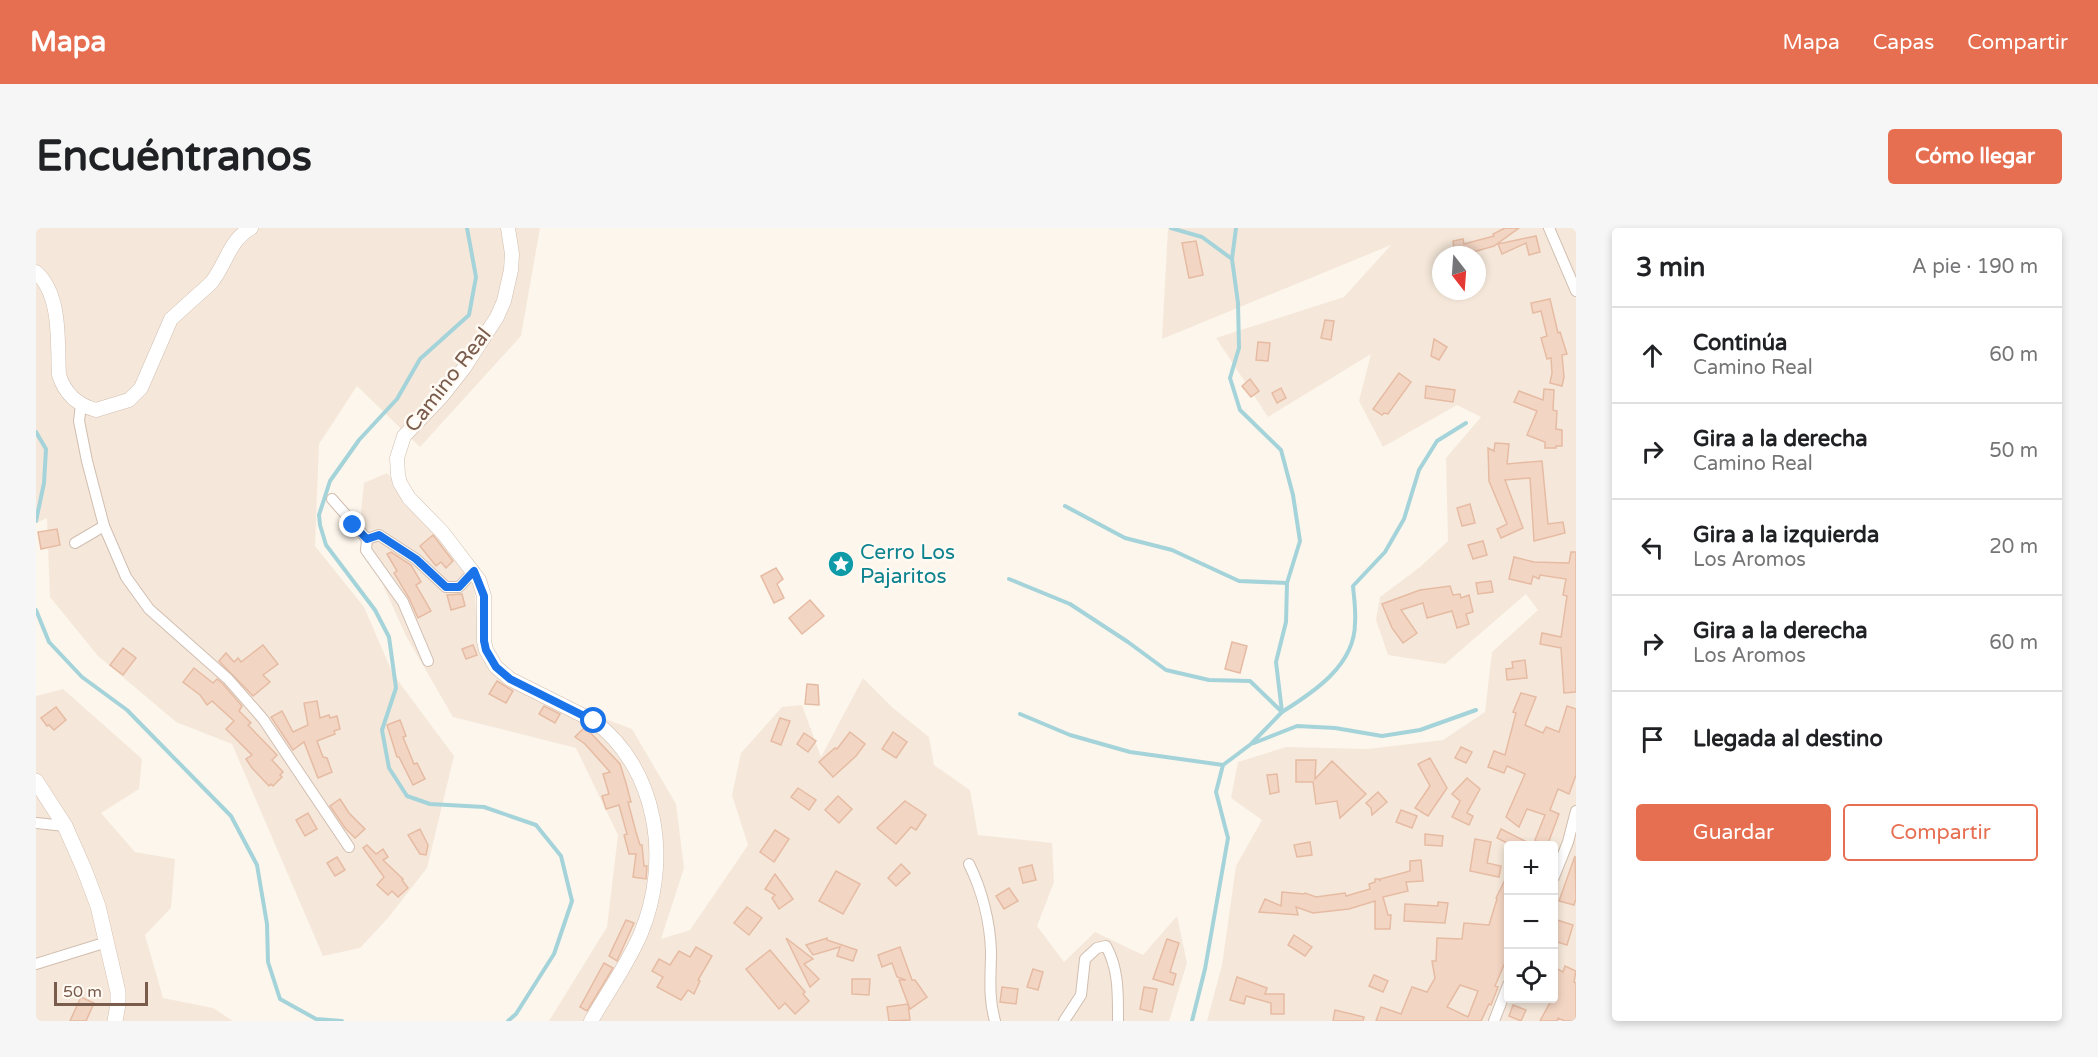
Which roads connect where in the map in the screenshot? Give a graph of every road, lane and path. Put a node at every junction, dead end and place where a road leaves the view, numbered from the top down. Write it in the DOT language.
graph roads {
  1 [pos="251,228"];
  2 [pos="508,228"];
  3 [pos="1549,228"];
  4 [pos="36,272"];
  5 [pos="1576,291"];
  6 [pos="81,405"];
  7 [pos="332,499"];
  8 [pos="104,526"];
  9 [pos="367,539"];
  10 [pos="75,543"];
  11 [pos="474,571"];
  12 [pos="428,661"];
  13 [pos="36,781"];
  14 [pos="1576,811"];
  15 [pos="36,823"];
  16 [pos="65,826"];
  17 [pos="1568,842"];
  18 [pos="349,847"];
  19 [pos="1576,851"];
  20 [pos="969,864"];
  21 [pos="1558,867"];
  22 [pos="107,942"];
  23 [pos="36,964"];
  24 [pos="1504,997"];
  25 [pos="119,1019"];
  26 [pos="591,1021"];
  27 [pos="995,1021"];
  28 [pos="1064,1021"];
  29 [pos="1118,1021"];
  30 [pos="1494,1021"];
  1 -- 6 [label="street"];
  2 -- 11 [label="street, Camino Real"];
  3 -- 5 [label="street"];
  4 -- 6 [label="street"];
  6 -- 8 [label="street"];
  7 -- 9 [label="street"];
  8 -- 10 [label="street"];
  8 -- 18 [label="street"];
  9 -- 11 [label="street"];
  9 -- 12 [label="street"];
  11 -- 26 [label="street, Camino Real"];
  13 -- 16 [label="main road"];
  14 -- 17 [label="street"];
  15 -- 16 [label="street"];
  16 -- 22 [label="main road"];
  17 -- 19 [label="street"];
  17 -- 21 [label="street"];
  20 -- 27 [label="street"];
  22 -- 23 [label="street"];
  22 -- 25 [label="main road"];
  24 -- 30 [label="street"];
  28 -- 29 [label="street"];
}
